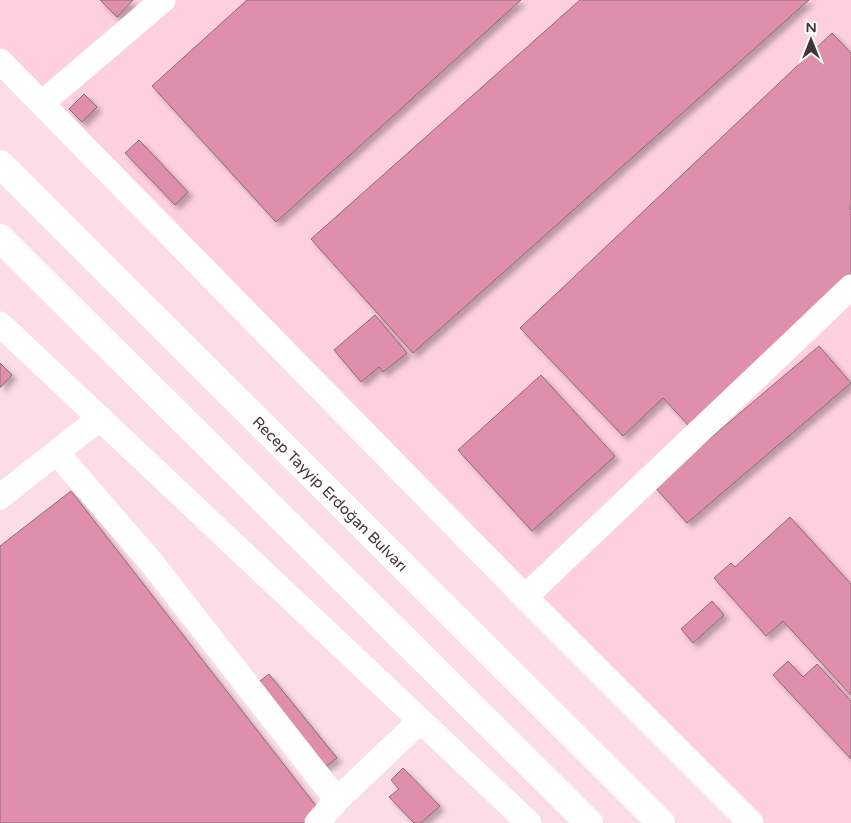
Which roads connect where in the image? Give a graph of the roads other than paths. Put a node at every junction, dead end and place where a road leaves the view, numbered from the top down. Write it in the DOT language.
graph roads {
  1 [pos="164,0"];
  2 [pos="0,61"];
  3 [pos="42,103"];
  4 [pos="0,164"];
  5 [pos="0,238"];
  6 [pos="851,288"];
  7 [pos="0,324"];
  8 [pos="100,418"];
  9 [pos="57,453"];
  10 [pos="0,497"];
  11 [pos="525,597"];
  12 [pos="420,720"];
  13 [pos="337,800"];
  14 [pos="317,823"];
  15 [pos="529,823"];
  16 [pos="589,823"];
  17 [pos="661,823"];
  18 [pos="751,823"];
  1 -- 3 [label="street"];
  2 -- 3 [label="street"];
  3 -- 11 [label="street"];
  4 -- 17 [label="highway, Recep Tayyip Erdoğan Bulvarı"];
  5 -- 16 [label="highway"];
  6 -- 11 [label="street"];
  7 -- 8 [label="street"];
  8 -- 9 [label="street"];
  8 -- 12 [label="street"];
  9 -- 10 [label="street"];
  9 -- 13 [label="street"];
  11 -- 18 [label="street"];
  12 -- 13 [label="street"];
  12 -- 15 [label="street"];
  13 -- 14 [label="street"];
}
